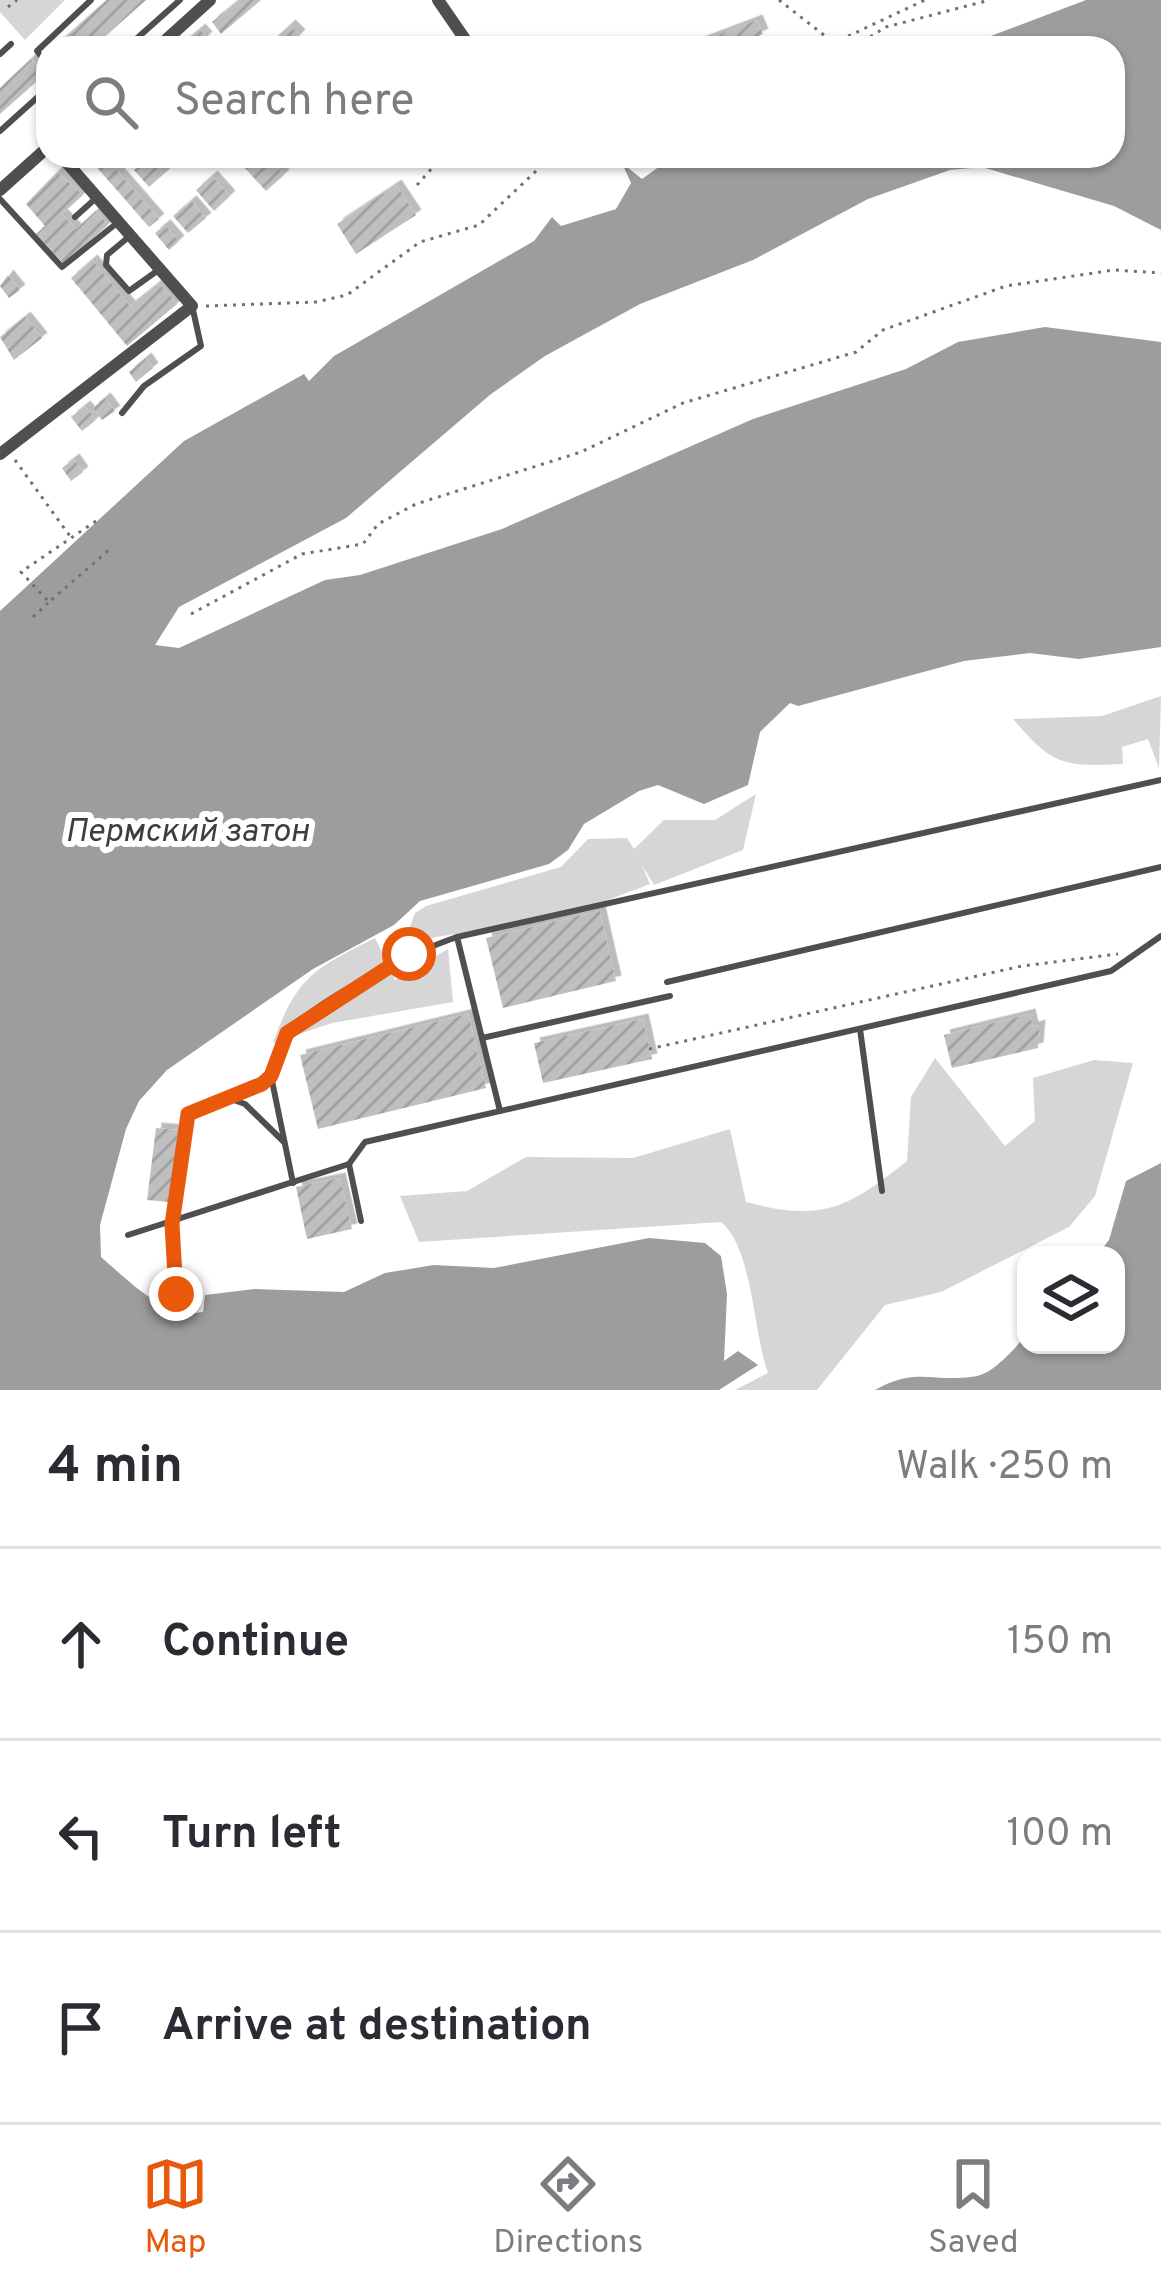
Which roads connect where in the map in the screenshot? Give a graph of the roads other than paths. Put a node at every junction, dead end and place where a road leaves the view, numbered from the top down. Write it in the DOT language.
graph roads {
  1 [pos="91,0"];
  2 [pos="180,0"];
  3 [pos="210,0"];
  4 [pos="438,0"];
  5 [pos="53,36"];
  6 [pos="140,36"];
  7 [pos="171,36"];
  8 [pos="462,36"];
  9 [pos="11,44"];
  10 [pos="0,54"];
  11 [pos="36,99"];
  12 [pos="0,131"];
  13 [pos="36,160"];
  14 [pos="73,168"];
  15 [pos="0,194"];
  16 [pos="98,197"];
  17 [pos="74,217"];
  18 [pos="119,222"];
  19 [pos="130,235"];
  20 [pos="160,269"];
  21 [pos="192,306"];
  22 [pos="122,413"];
  23 [pos="3,452"];
  24 [pos="1161,780"];
  25 [pos="1161,867"];
  26 [pos="1161,936"];
  27 [pos="457,937"];
  28 [pos="667,982"];
  29 [pos="670,996"];
  30 [pos="860,1028"];
  31 [pos="482,1038"];
  32 [pos="271,1076"];
  33 [pos="228,1098"];
  34 [pos="500,1111"];
  35 [pos="284,1142"];
  36 [pos="349,1164"];
  37 [pos="293,1183"];
  38 [pos="882,1190"];
  39 [pos="362,1221"];
  40 [pos="172,1224"];
  41 [pos="128,1235"];
  42 [pos="176,1294"];
  1 -- 5 [label="lane"];
  2 -- 6 [label="lane"];
  3 -- 7 [label="street"];
  4 -- 8 [label="street"];
  9 -- 10 [label="lane"];
  11 -- 12 [label="lane"];
  13 -- 15 [label="street"];
  14 -- 16 [label="street"];
  15 -- 18 [label="lane"];
  16 -- 17 [label="lane"];
  16 -- 18 [label="street"];
  18 -- 19 [label="street"];
  19 -- 20 [label="street"];
  19 -- 20 [label="lane"];
  20 -- 21 [label="street"];
  21 -- 22 [label="lane"];
  21 -- 23 [label="street"];
  24 -- 27 [label="lane"];
  25 -- 28 [label="lane"];
  26 -- 30 [label="lane"];
  27 -- 31 [label="lane"];
  27 -- 32 [label="lane"];
  29 -- 31 [label="lane"];
  30 -- 34 [label="lane"];
  30 -- 38 [label="lane"];
  31 -- 34 [label="lane"];
  32 -- 33 [label="lane"];
  32 -- 35 [label="lane"];
  33 -- 35 [label="lane"];
  33 -- 40 [label="lane"];
  34 -- 36 [label="lane"];
  35 -- 37 [label="lane"];
  36 -- 37 [label="lane"];
  36 -- 39 [label="lane"];
  37 -- 40 [label="lane"];
  40 -- 41 [label="lane"];
  40 -- 42 [label="lane"];
}
